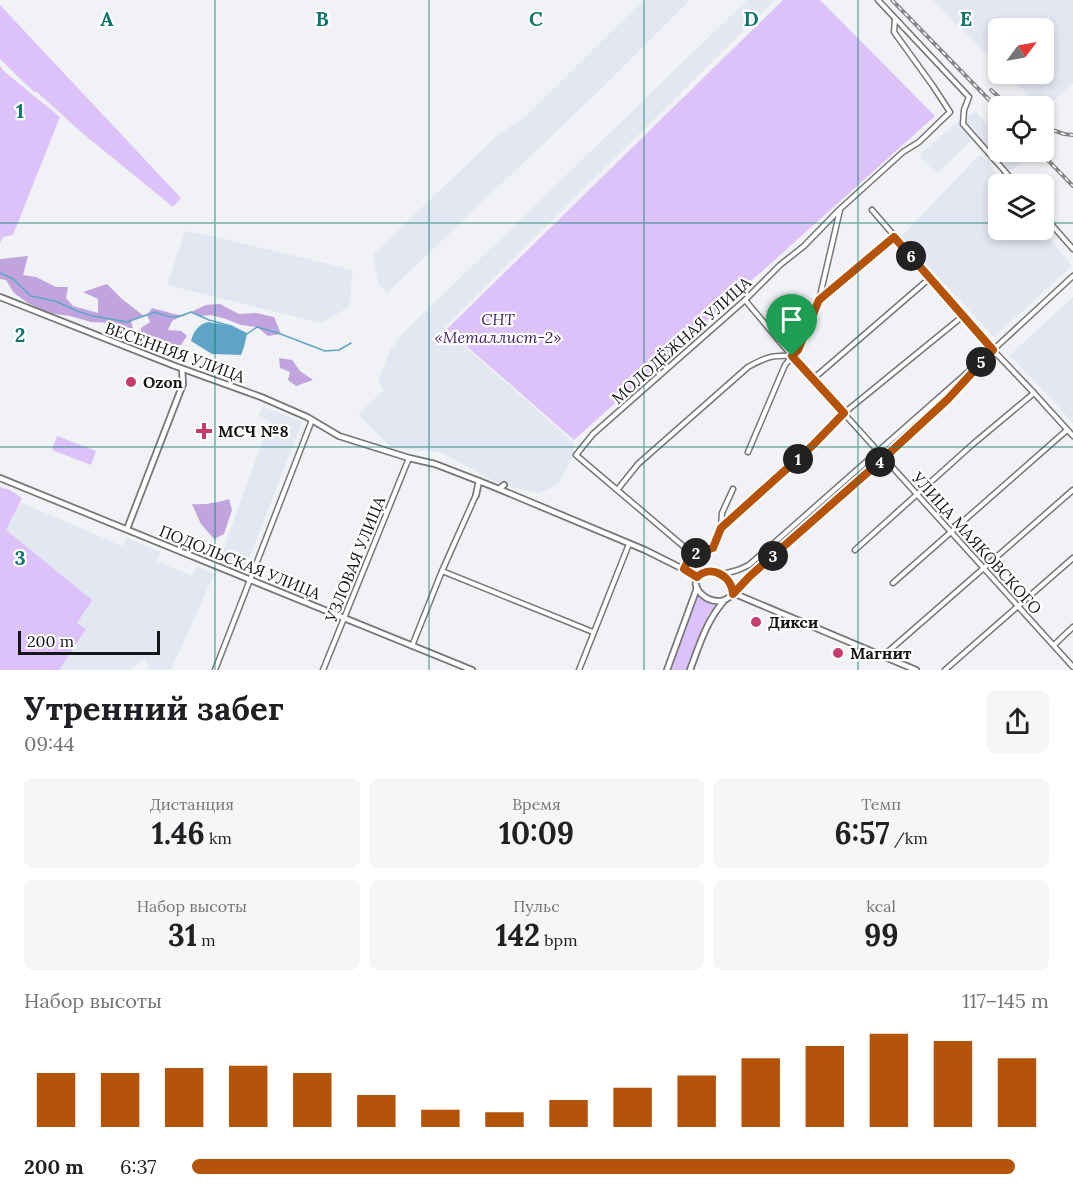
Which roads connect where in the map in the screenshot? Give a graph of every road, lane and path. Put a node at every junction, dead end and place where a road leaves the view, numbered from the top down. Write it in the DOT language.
graph roads {
  1 [pos="878,0"];
  2 [pos="895,19"];
  3 [pos="1007,174"];
  4 [pos="840,209"];
  5 [pos="872,210"];
  6 [pos="1054,227"];
  7 [pos="894,237"];
  8 [pos="1073,249"];
  9 [pos="1073,276"];
  10 [pos="930,278"];
  11 [pos="0,297"];
  12 [pos="745,300"];
  13 [pos="819,300"];
  14 [pos="963,316"];
  15 [pos="993,350"];
  16 [pos="792,356"];
  17 [pos="182,369"];
  18 [pos="813,379"];
  19 [pos="1034,393"];
  20 [pos="844,413"];
  21 [pos="312,420"];
  22 [pos="1067,430"];
  23 [pos="1073,436"];
  24 [pos="748,452"];
  25 [pos="878,452"];
  26 [pos="409,458"];
  27 [pos="884,458"];
  28 [pos="0,478"];
  29 [pos="479,481"];
  30 [pos="504,485"];
  31 [pos="499,489"];
  32 [pos="618,489"];
  33 [pos="734,489"];
  34 [pos="1073,490"];
  35 [pos="476,495"];
  36 [pos="918,495"];
  37 [pos="721,528"];
  38 [pos="127,529"];
  39 [pos="952,533"];
  40 [pos="629,544"];
  41 [pos="855,550"];
  42 [pos="692,555"];
  43 [pos="1073,558"];
  44 [pos="984,568"];
  45 [pos="684,569"];
  46 [pos="442,571"];
  47 [pos="723,574"];
  48 [pos="697,577"];
  49 [pos="251,579"];
  50 [pos="893,584"];
  51 [pos="697,588"];
  52 [pos="733,594"];
  53 [pos="723,602"];
  54 [pos="1017,606"];
  55 [pos="344,618"];
  56 [pos="1073,627"];
  57 [pos="593,632"];
  58 [pos="1054,645"];
  59 [pos="412,646"];
  60 [pos="883,656"];
  61 [pos="1073,667"];
  62 [pos="463,668"];
  63 [pos="215,670"];
  64 [pos="323,670"];
  65 [pos="472,670"];
  66 [pos="579,670"];
  67 [pos="667,670"];
  68 [pos="690,670"];
  69 [pos="916,670"];
  70 [pos="945,670"];
  1 -- 2 [label="street"];
  2 -- 3 [label="street"];
  2 -- 4 [label="street, МОЛОДЁЖНАЯ УЛИЦА"];
  4 -- 12 [label="street, МОЛОДЁЖНАЯ УЛИЦА"];
  4 -- 13 [label="street"];
  5 -- 7 [label="street"];
  6 -- 8 [label="street"];
  7 -- 10 [label="street"];
  7 -- 13 [label="street"];
  9 -- 15 [label="street"];
  10 -- 14 [label="street"];
  10 -- 18 [label="street"];
  11 -- 17 [label="street, ВЕСЕННЯЯ УЛИЦА"];
  12 -- 16 [label="street, УЛИЦА МАЯКОВСКОГО"];
  12 -- 32 [label="street, МОЛОДЁЖНАЯ УЛИЦА"];
  13 -- 16 [label="street"];
  14 -- 15 [label="street"];
  14 -- 20 [label="street"];
  15 -- 19 [label="street"];
  15 -- 25 [label="street"];
  15 -- 27 [label="street"];
  16 -- 18 [label="street, УЛИЦА МАЯКОВСКОГО"];
  16 -- 24 [label="street"];
  16 -- 32 [label="street"];
  17 -- 21 [label="street, ВЕСЕННЯЯ УЛИЦА"];
  17 -- 38 [label="street"];
  18 -- 20 [label="street, УЛИЦА МАЯКОВСКОГО"];
  19 -- 22 [label="street"];
  19 -- 36 [label="street"];
  20 -- 25 [label="street, УЛИЦА МАЯКОВСКОГО"];
  20 -- 37 [label="street"];
  21 -- 26 [label="street, ВЕСЕННЯЯ УЛИЦА"];
  21 -- 49 [label="street"];
  22 -- 23 [label="street"];
  22 -- 39 [label="street"];
  25 -- 27 [label="street, УЛИЦА МАЯКОВСКОГО"];
  25 -- 47 [label="street"];
  26 -- 29 [label="street, ВЕСЕННЯЯ УЛИЦА"];
  26 -- 55 [label="street, УЗЛОВАЯ УЛИЦА"];
  27 -- 36 [label="street, УЛИЦА МАЯКОВСКОГО"];
  27 -- 52 [label="street"];
  28 -- 38 [label="street, ПОДОЛЬСКАЯ УЛИЦА"];
  29 -- 31 [label="street, ВЕСЕННЯЯ УЛИЦА"];
  29 -- 35 [label="street"];
  30 -- 31 [label="street"];
  31 -- 40 [label="street, ВЕСЕННЯЯ УЛИЦА"];
  32 -- 42 [label="street"];
  33 -- 37 [label="street"];
  34 -- 44 [label="street"];
  35 -- 46 [label="street"];
  36 -- 39 [label="street, УЛИЦА МАЯКОВСКОГО"];
  36 -- 41 [label="street"];
  37 -- 42 [label="street"];
  38 -- 49 [label="street, ПОДОЛЬСКАЯ УЛИЦА"];
  39 -- 44 [label="street, УЛИЦА МАЯКОВСКОГО"];
  39 -- 50 [label="street"];
  40 -- 45 [label="street, ВЕСЕННЯЯ УЛИЦА"];
  40 -- 57 [label="street"];
  42 -- 45 [label="street"];
  43 -- 54 [label="street"];
  44 -- 54 [label="street, УЛИЦА МАЯКОВСКОГО"];
  44 -- 60 [label="street"];
  45 -- 48 [label="street, ВЕСЕННЯЯ УЛИЦА"];
  46 -- 57 [label="street"];
  46 -- 59 [label="street"];
  47 -- 48 [label="street"];
  47 -- 52 [label="street"];
  48 -- 51 [label="street"];
  49 -- 55 [label="street, ПОДОЛЬСКАЯ УЛИЦА"];
  49 -- 63 [label="street"];
  51 -- 53 [label="street"];
  51 -- 67 [label="street"];
  52 -- 53 [label="street"];
  52 -- 60 [label="street"];
  53 -- 68 [label="street"];
  54 -- 58 [label="street, УЛИЦА МАЯКОВСКОГО"];
  54 -- 70 [label="street"];
  55 -- 59 [label="street, ПОДОЛЬСКАЯ УЛИЦА"];
  55 -- 64 [label="street, УЗЛОВАЯ УЛИЦА"];
  56 -- 58 [label="street"];
  57 -- 66 [label="street"];
  58 -- 61 [label="street, УЛИЦА МАЯКОВСКОГО"];
  59 -- 62 [label="street, ПОДОЛЬСКАЯ УЛИЦА"];
  60 -- 69 [label="street"];
  62 -- 65 [label="street, ПОДОЛЬСКАЯ УЛИЦА"];
}
